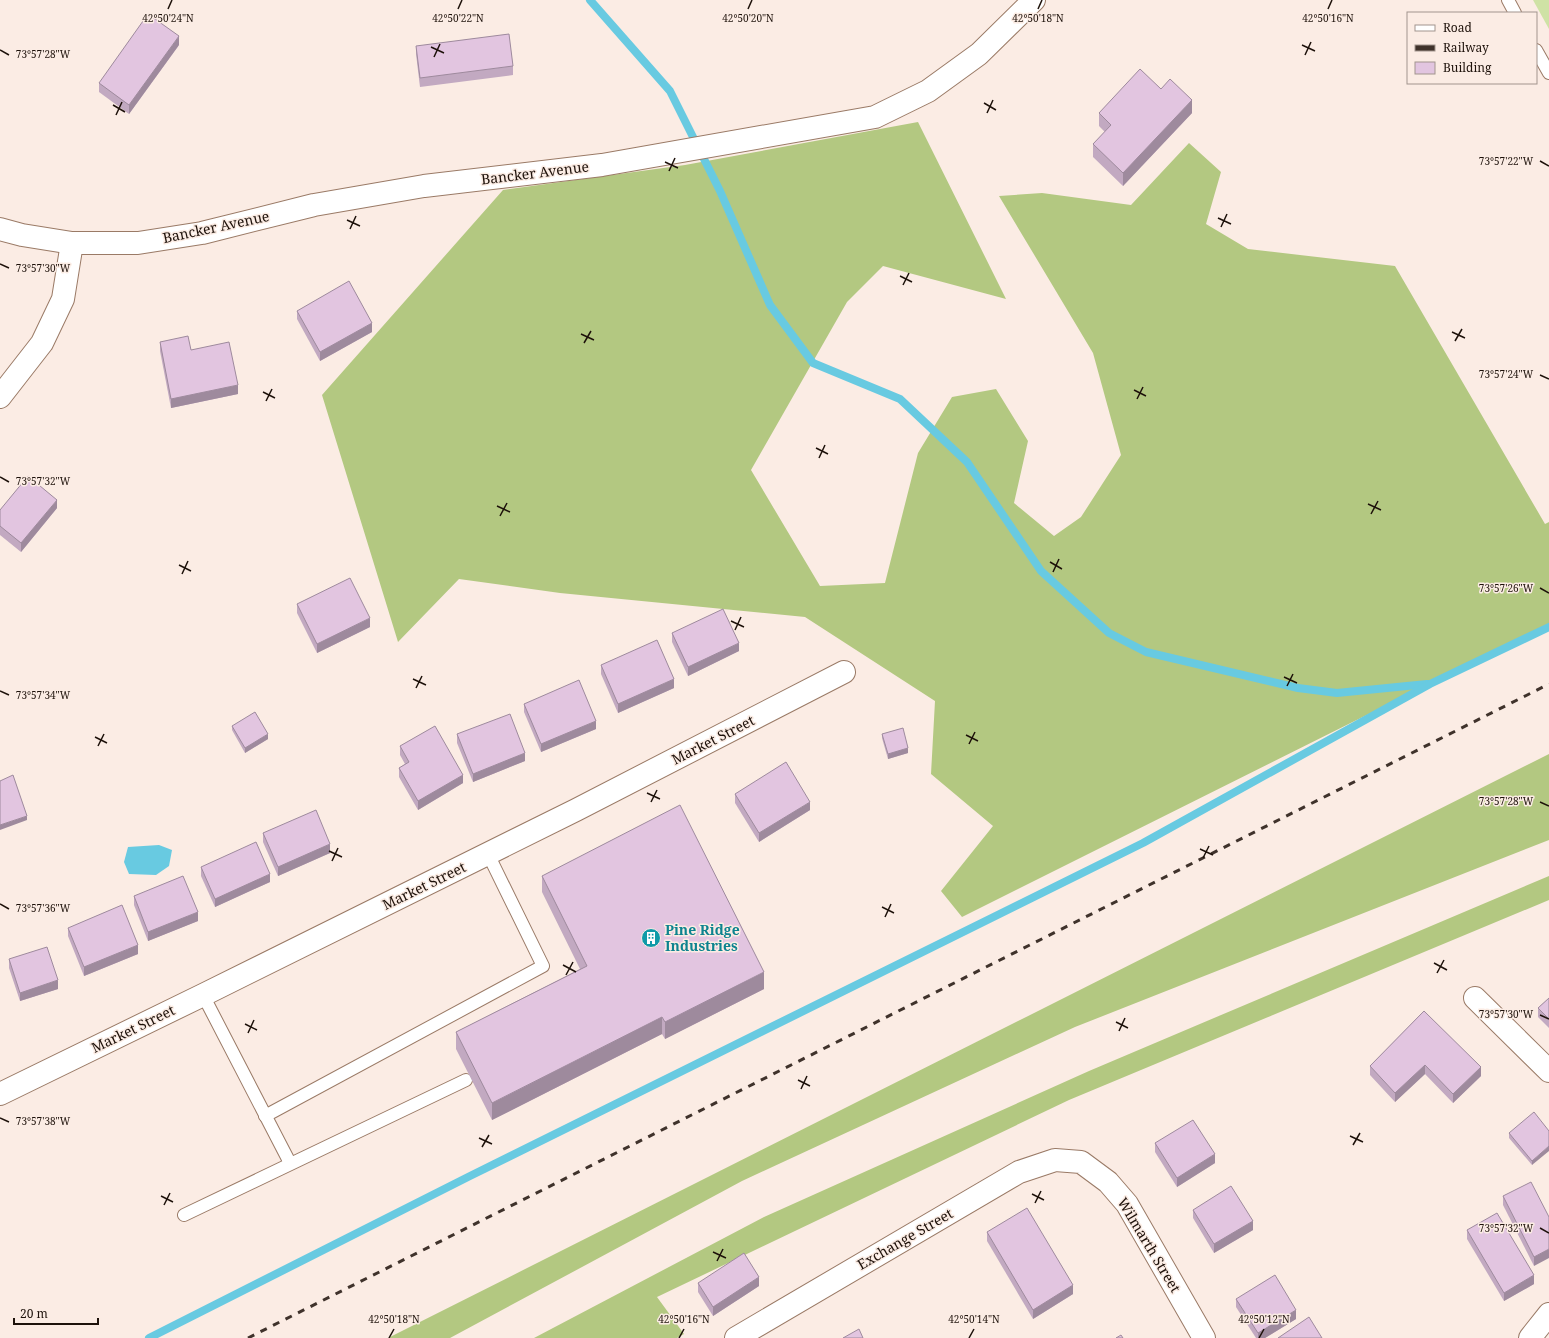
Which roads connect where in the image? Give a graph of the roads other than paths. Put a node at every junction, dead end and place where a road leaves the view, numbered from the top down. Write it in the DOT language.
graph roads {
  1 [pos="1034,0"];
  2 [pos="1508,0"];
  3 [pos="1514,12"];
  4 [pos="1537,52"];
  5 [pos="1549,73"];
  6 [pos="0,229"];
  7 [pos="72,243"];
  8 [pos="0,397"];
  9 [pos="844,672"];
  10 [pos="488,854"];
  11 [pos="203,995"];
  12 [pos="1475,998"];
  13 [pos="1549,1071"];
  14 [pos="466,1080"];
  15 [pos="0,1094"];
  16 [pos="265,1116"];
  17 [pos="1081,1162"];
  18 [pos="290,1163"];
  19 [pos="184,1215"];
  20 [pos="1549,1314"];
  21 [pos="736,1338"];
  22 [pos="1204,1338"];
  23 [pos="1530,1338"];
  1 -- 7 [label="street, Bancker Avenue"];
  2 -- 3 [label="lane"];
  4 -- 5 [label="lane"];
  6 -- 7 [label="street, Bancker Avenue"];
  7 -- 8 [label="street"];
  9 -- 10 [label="street, Market Street"];
  10 -- 11 [label="street, Market Street"];
  10 -- 16 [label="lane"];
  11 -- 15 [label="street, Market Street"];
  11 -- 16 [label="lane"];
  12 -- 13 [label="street"];
  14 -- 18 [label="lane"];
  16 -- 18 [label="lane"];
  17 -- 21 [label="street, Exchange Street"];
  17 -- 22 [label="street, Wilmarth Street"];
  18 -- 19 [label="lane"];
  20 -- 23 [label="street"];
}
